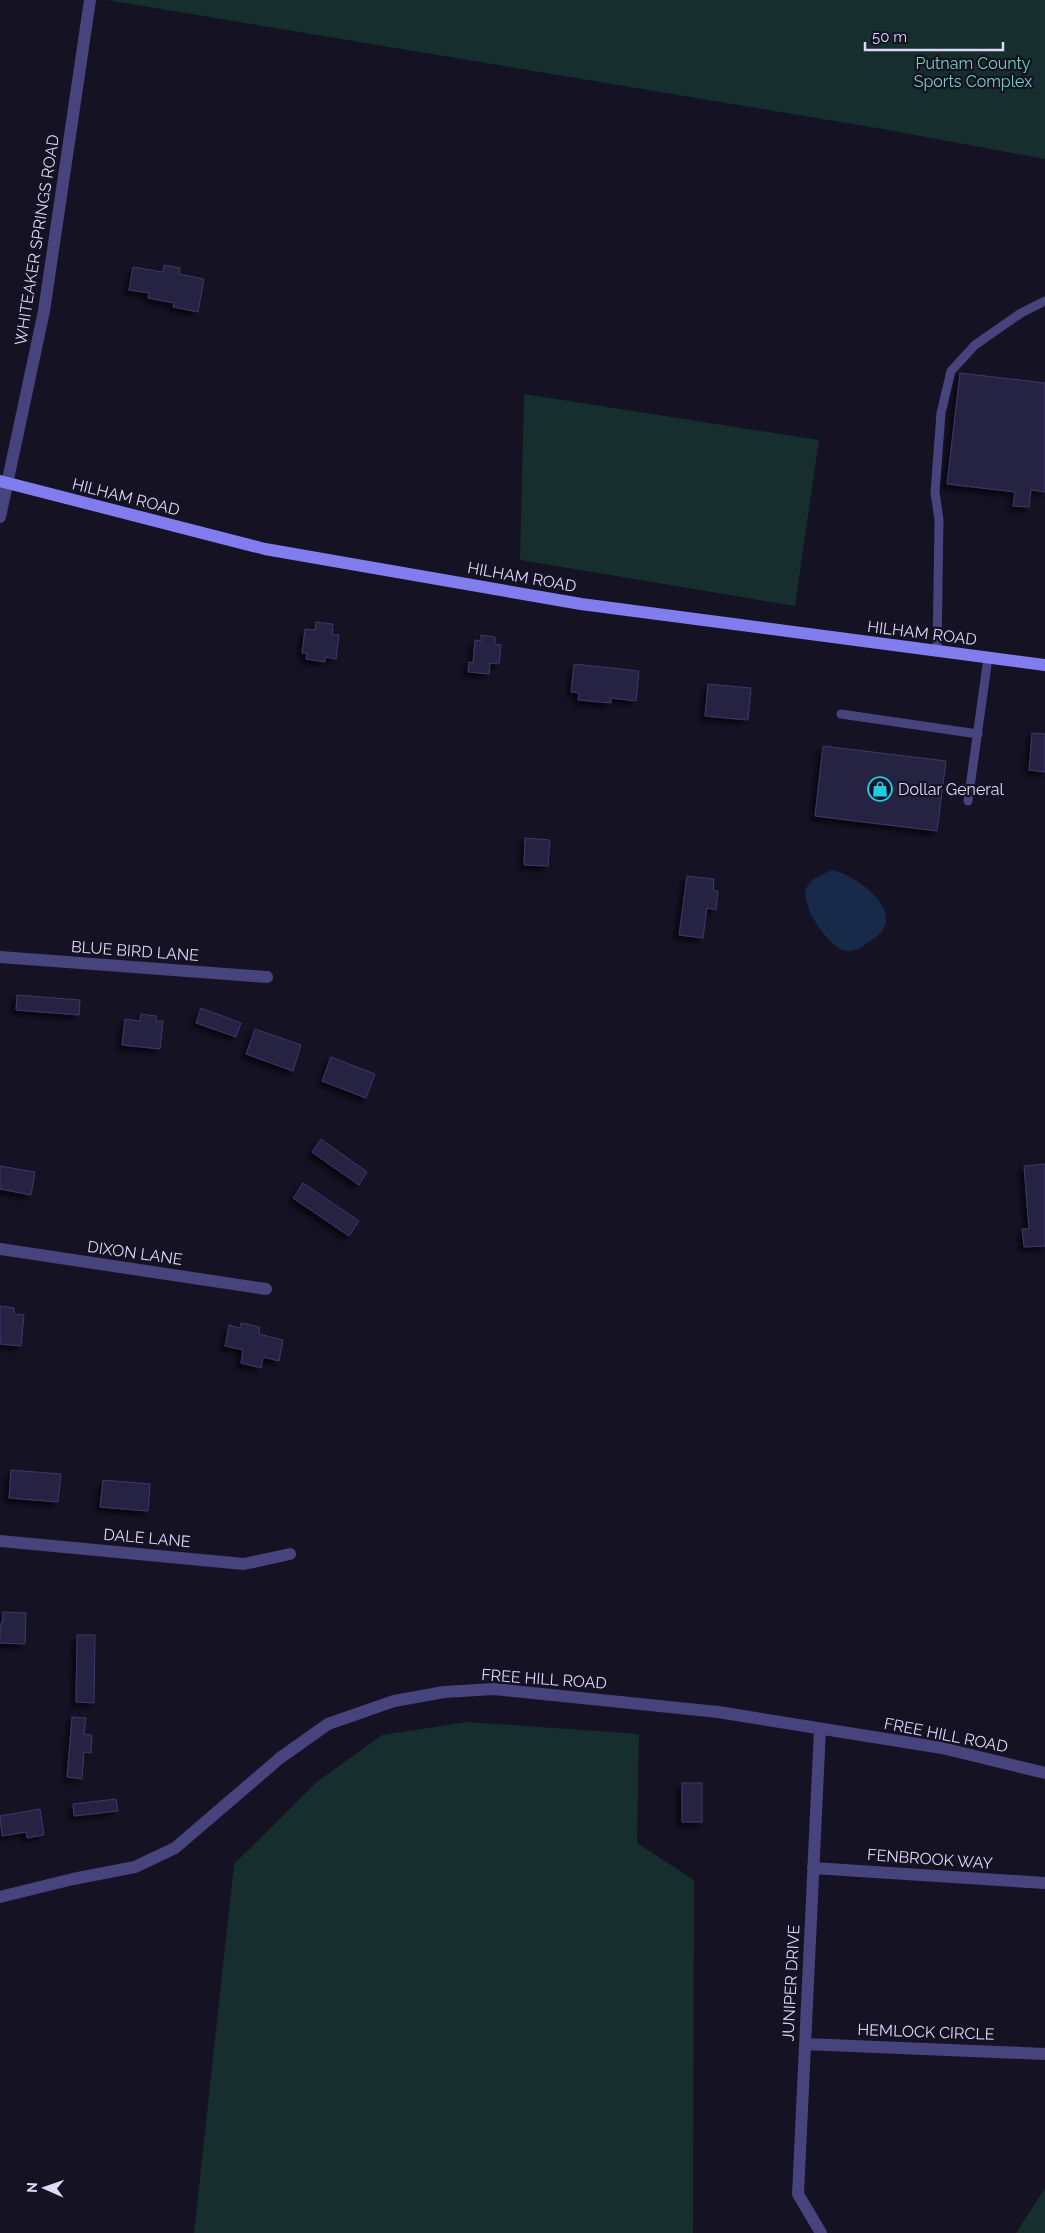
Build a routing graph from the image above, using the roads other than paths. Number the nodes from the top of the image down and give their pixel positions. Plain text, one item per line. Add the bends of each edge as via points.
1 (90, 0) edge
2 (1045, 301) edge
3 (3, 482) edge
4 (0, 516) edge
5 (937, 651) junction
6 (988, 658) junction
7 (1045, 665) edge
8 (842, 714) dead end
9 (978, 734) junction
10 (968, 801) dead end
11 (0, 957) edge
12 (266, 977) dead end
13 (0, 1249) edge
14 (266, 1289) dead end
15 (0, 1541) edge
16 (290, 1554) dead end
17 (820, 1729) junction
18 (1045, 1773) edge
19 (813, 1868) junction
20 (1045, 1883) edge
21 (0, 1897) edge
22 (805, 2044) junction
23 (1045, 2054) edge
24 (821, 2233) edge

1 - 3 street, WHITEAKER SPRINGS ROAD via 44,311
2 - 5 lane via 975,345 951,371 941,413 935,492 940,520
3 - 4 street
3 - 5 main road, HILHAM ROAD via 265,550 581,604
5 - 6 main road, HILHAM ROAD
6 - 7 main road, HILHAM ROAD
6 - 9 lane
8 - 9 lane
9 - 10 lane
11 - 12 street, BLUE BIRD LANE
13 - 14 street, DIXON LANE
15 - 16 street, DALE LANE via 244,1564
17 - 18 street, FREE HILL ROAD via 942,1748
17 - 19 street, JUNIPER DRIVE
17 - 21 street, FREE HILL ROAD via 718,1712 504,1690 444,1692 394,1700 328,1724 280,1758 175,1848 135,1867
19 - 20 street, FENBROOK WAY
19 - 22 street, JUNIPER DRIVE
22 - 23 street, HEMLOCK CIRCLE
22 - 24 street, JUNIPER DRIVE via 798,2194

